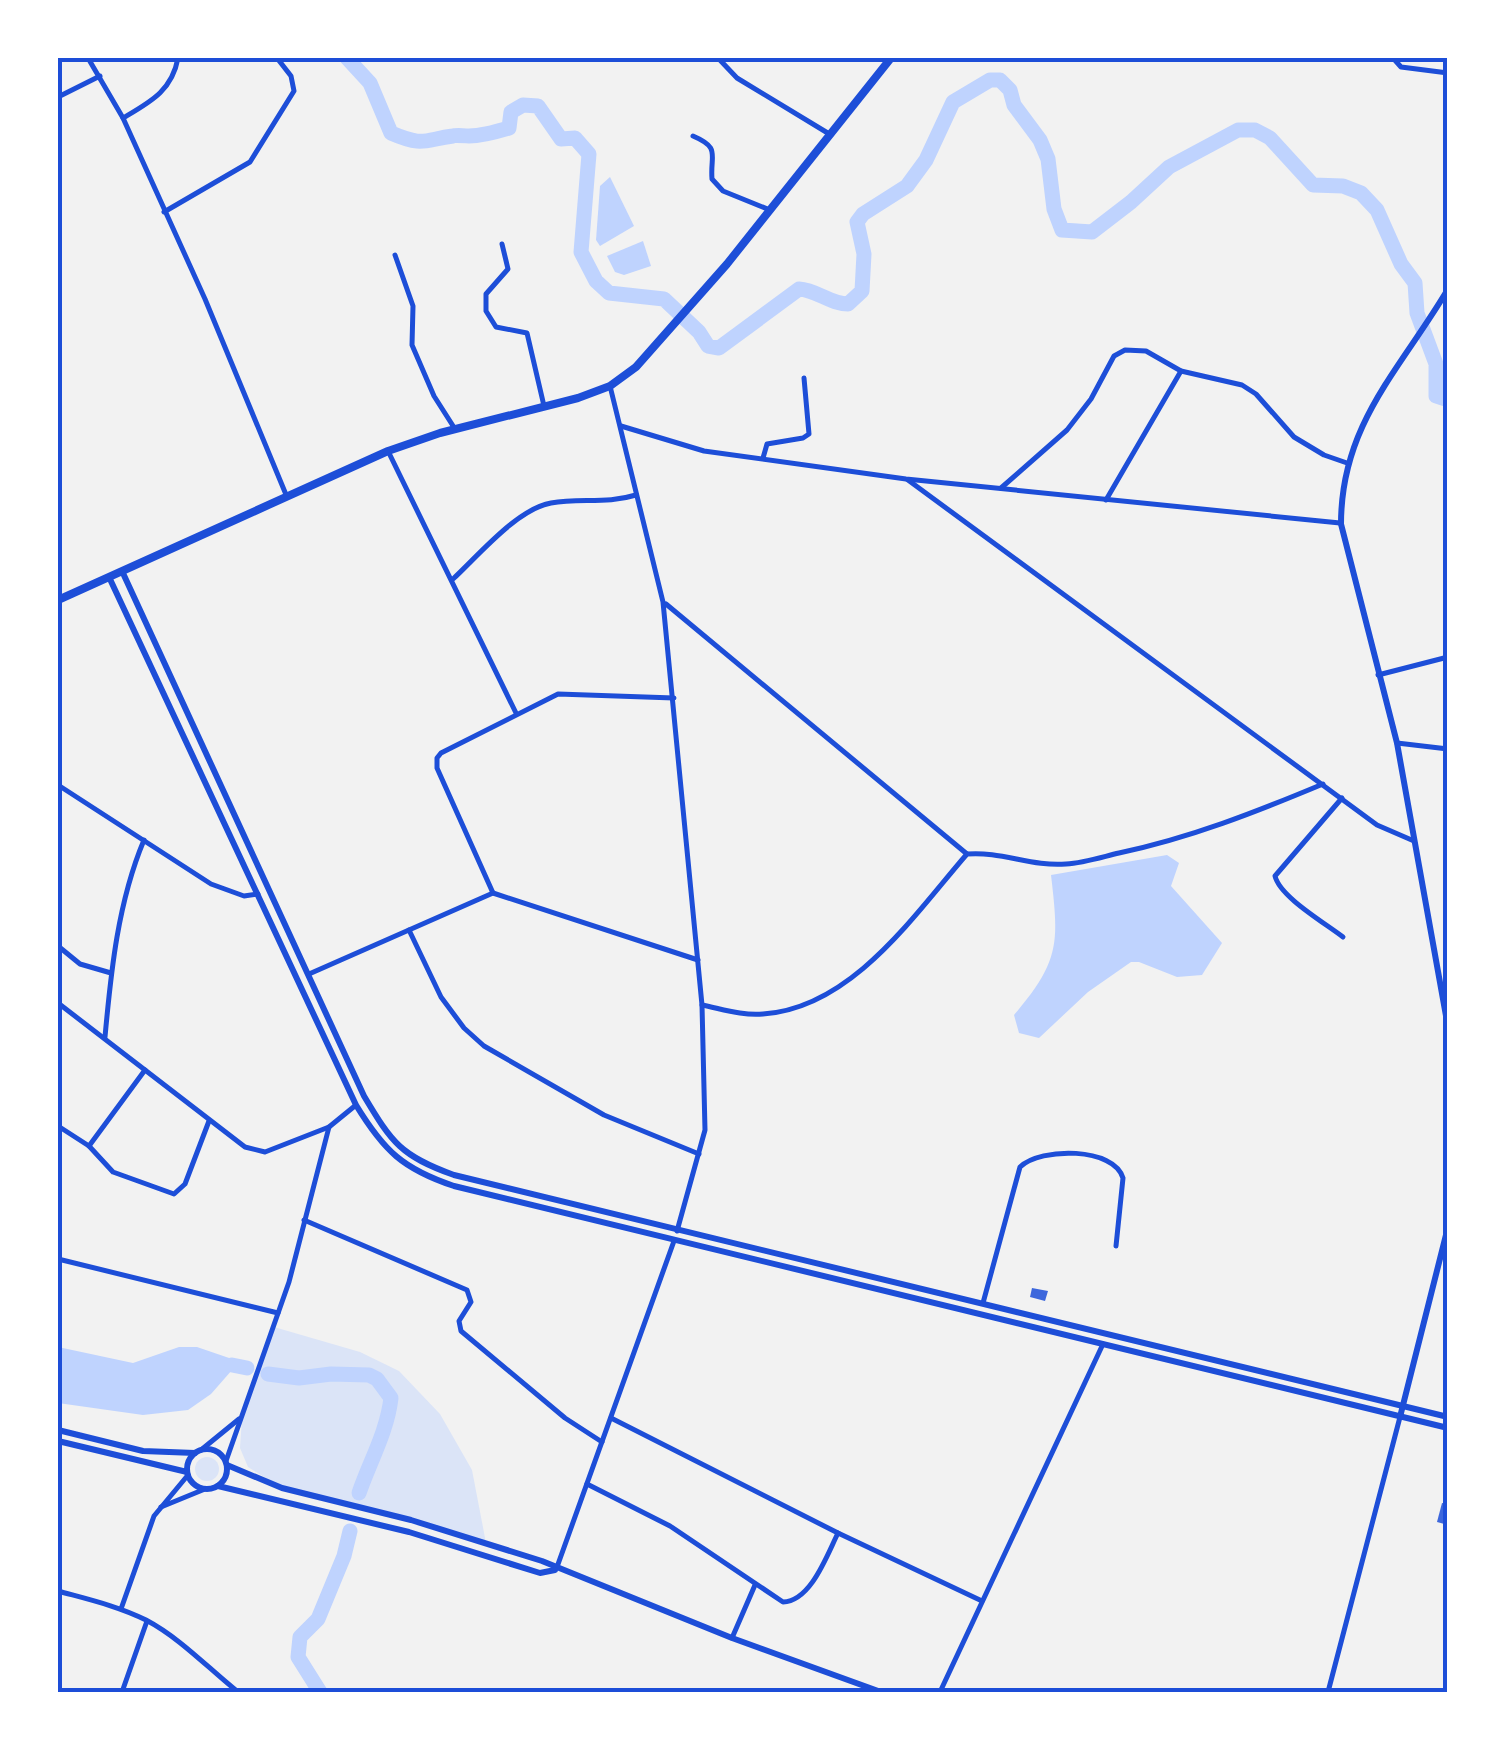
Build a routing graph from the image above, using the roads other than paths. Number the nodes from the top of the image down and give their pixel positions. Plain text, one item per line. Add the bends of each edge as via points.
1 (88, 58) edge
2 (178, 58) edge
3 (277, 58) edge
4 (718, 58) edge
5 (891, 58) edge
6 (1393, 58) edge
7 (1448, 73) edge
8 (100, 76) junction
9 (58, 97) edge
10 (123, 118) junction
11 (830, 135) junction
12 (693, 136) dead end
13 (770, 210) junction
14 (164, 212) junction
15 (502, 244) dead end
16 (395, 255) dead end
17 (1448, 289) edge
18 (1181, 371) junction
19 (804, 378) dead end
20 (610, 386) junction
21 (544, 406) junction
22 (622, 426) junction
23 (455, 429) junction
24 (388, 451) junction
25 (764, 458) junction
26 (1347, 462) junction
27 (906, 479) junction
28 (1000, 488) junction
29 (637, 495) junction
30 (286, 497) junction
31 (1106, 500) junction
32 (1342, 524) junction
33 (122, 571) junction
34 (109, 577) junction
35 (453, 579) junction
36 (58, 600) edge
37 (663, 602) junction
38 (1448, 657) edge
39 (1378, 675) junction
40 (674, 698) junction
41 (516, 714) junction
42 (1396, 743) junction
43 (1448, 748) edge
44 (1323, 784) junction
45 (58, 785) edge
46 (1342, 798) junction
47 (144, 840) junction
48 (1414, 841) junction
49 (967, 854) junction
50 (258, 894) junction
51 (493, 894) junction
52 (409, 930) junction
53 (1343, 937) dead end
54 (58, 946) edge
55 (698, 960) junction
56 (111, 972) junction
57 (309, 974) junction
58 (298, 979) junction
59 (58, 1003) edge
60 (702, 1005) junction
61 (1448, 1028) edge
62 (105, 1038) junction
63 (145, 1070) junction
64 (356, 1105) junction
65 (209, 1121) junction
66 (58, 1126) edge
67 (329, 1128) junction
68 (88, 1146) junction
69 (699, 1154) junction
70 (304, 1220) junction
71 (1448, 1227) edge
72 (677, 1231) junction
73 (674, 1241) junction
74 (1116, 1246) dead end
75 (58, 1259) edge
76 (983, 1303) junction
77 (279, 1313) junction
78 (1106, 1334) junction
79 (1103, 1344) junction
80 (1402, 1406) junction
81 (242, 1417) junction
82 (1400, 1417) junction
83 (1448, 1417) edge
84 (611, 1418) junction
85 (1448, 1428) edge
86 (58, 1430) edge
87 (58, 1441) edge
88 (602, 1442) junction
89 (198, 1451) junction
90 (226, 1463) junction
91 (188, 1474) junction
92 (587, 1484) junction
93 (218, 1486) junction
94 (205, 1489) junction
95 (158, 1508) junction
96 (838, 1533) junction
97 (556, 1570) junction
98 (755, 1585) junction
99 (58, 1590) edge
100 (982, 1601) junction
101 (120, 1609) junction
102 (147, 1621) junction
103 (732, 1638) junction
104 (122, 1692) edge
105 (238, 1692) edge
106 (881, 1692) edge
107 (940, 1692) edge
108 (1328, 1692) edge

1 - 8 street
2 - 10 street via 166,89
3 - 14 street via 294,91 260,150 229,176
4 - 11 street via 737,78
5 - 11 highway
6 - 7 street via 1401,66
8 - 9 street
8 - 10 street
10 - 14 street
11 - 13 highway
12 - 13 street via 708,142 712,179 723,191
13 - 20 highway via 678,322
14 - 30 street
15 - 21 street via 508,270 486,294 486,311 496,327 528,333
16 - 23 street via 413,306 412,345
17 - 26 street via 1359,430
18 - 26 street via 1242,385 1294,437
18 - 28 street via 1146,351 1118,352 1079,416
18 - 31 street
19 - 25 street via 809,434 767,444
20 - 21 highway
20 - 22 street
21 - 23 highway
22 - 25 street via 704,450
22 - 29 street
23 - 24 highway
24 - 30 highway
24 - 35 street
25 - 27 street
26 - 32 street
27 - 28 street
27 - 44 street
28 - 31 street
29 - 35 street via 528,510
29 - 37 street
30 - 33 highway
31 - 32 street
32 - 39 street
33 - 34 highway
33 - 57 street
34 - 36 highway
34 - 50 street
35 - 41 street
37 - 40 street
37 - 49 street
38 - 39 street
39 - 42 street
40 - 41 street via 558,694
40 - 55 street
41 - 51 street via 436,758
42 - 43 street
42 - 48 street
44 - 46 street
44 - 49 street via 1174,841 1072,864
45 - 47 street
46 - 48 street via 1377,826
46 - 53 street via 1275,876 1285,893
47 - 50 street via 211,884
47 - 56 street via 130,874
48 - 61 street
49 - 60 street via 893,938 850,978 807,1004 766,1014
50 - 58 street
51 - 52 street
51 - 55 street
52 - 57 street
52 - 69 street via 442,997 484,1046 604,1116
54 - 56 street via 86,967
55 - 60 street
56 - 62 street
57 - 58 street
57 - 72 street via 364,1096 400,1150 454,1175
58 - 64 street
59 - 62 street
60 - 69 street via 705,1130
62 - 63 street
63 - 65 street
63 - 68 street
64 - 67 street
64 - 73 street via 376,1139 424,1176
65 - 67 street via 245,1147 265,1152
65 - 68 street via 185,1184 174,1194 113,1172
66 - 68 street
67 - 70 street
69 - 72 street
70 - 77 street
70 - 88 street via 467,1290 471,1302 459,1321 461,1331
71 - 80 street
72 - 73 street
72 - 76 street
73 - 79 street
73 - 84 street
74 - 76 street via 1120,1168 1107,1159 1068,1153 1028,1160 1020,1168
75 - 77 street
76 - 78 street
77 - 81 street
78 - 79 street
78 - 80 street
79 - 82 street
79 - 100 street
80 - 82 street
80 - 83 street
81 - 89 street
81 - 90 street
82 - 85 street
82 - 108 street
84 - 88 street
84 - 96 street
86 - 89 street via 143,1452
87 - 91 street
88 - 92 street
89 - 90 street via 213,1450
89 - 91 street
90 - 93 street
90 - 97 street via 282,1488 468,1537
91 - 94 street
91 - 95 street
92 - 97 street
92 - 98 street via 670,1526
93 - 94 street
93 - 97 street via 409,1532 540,1573
94 - 95 street
95 - 101 street
96 - 98 street via 792,1602 775,1600
96 - 100 street
97 - 103 street
98 - 103 street
99 - 101 street
100 - 107 street
101 - 102 street
102 - 104 street
102 - 105 street
103 - 106 street

